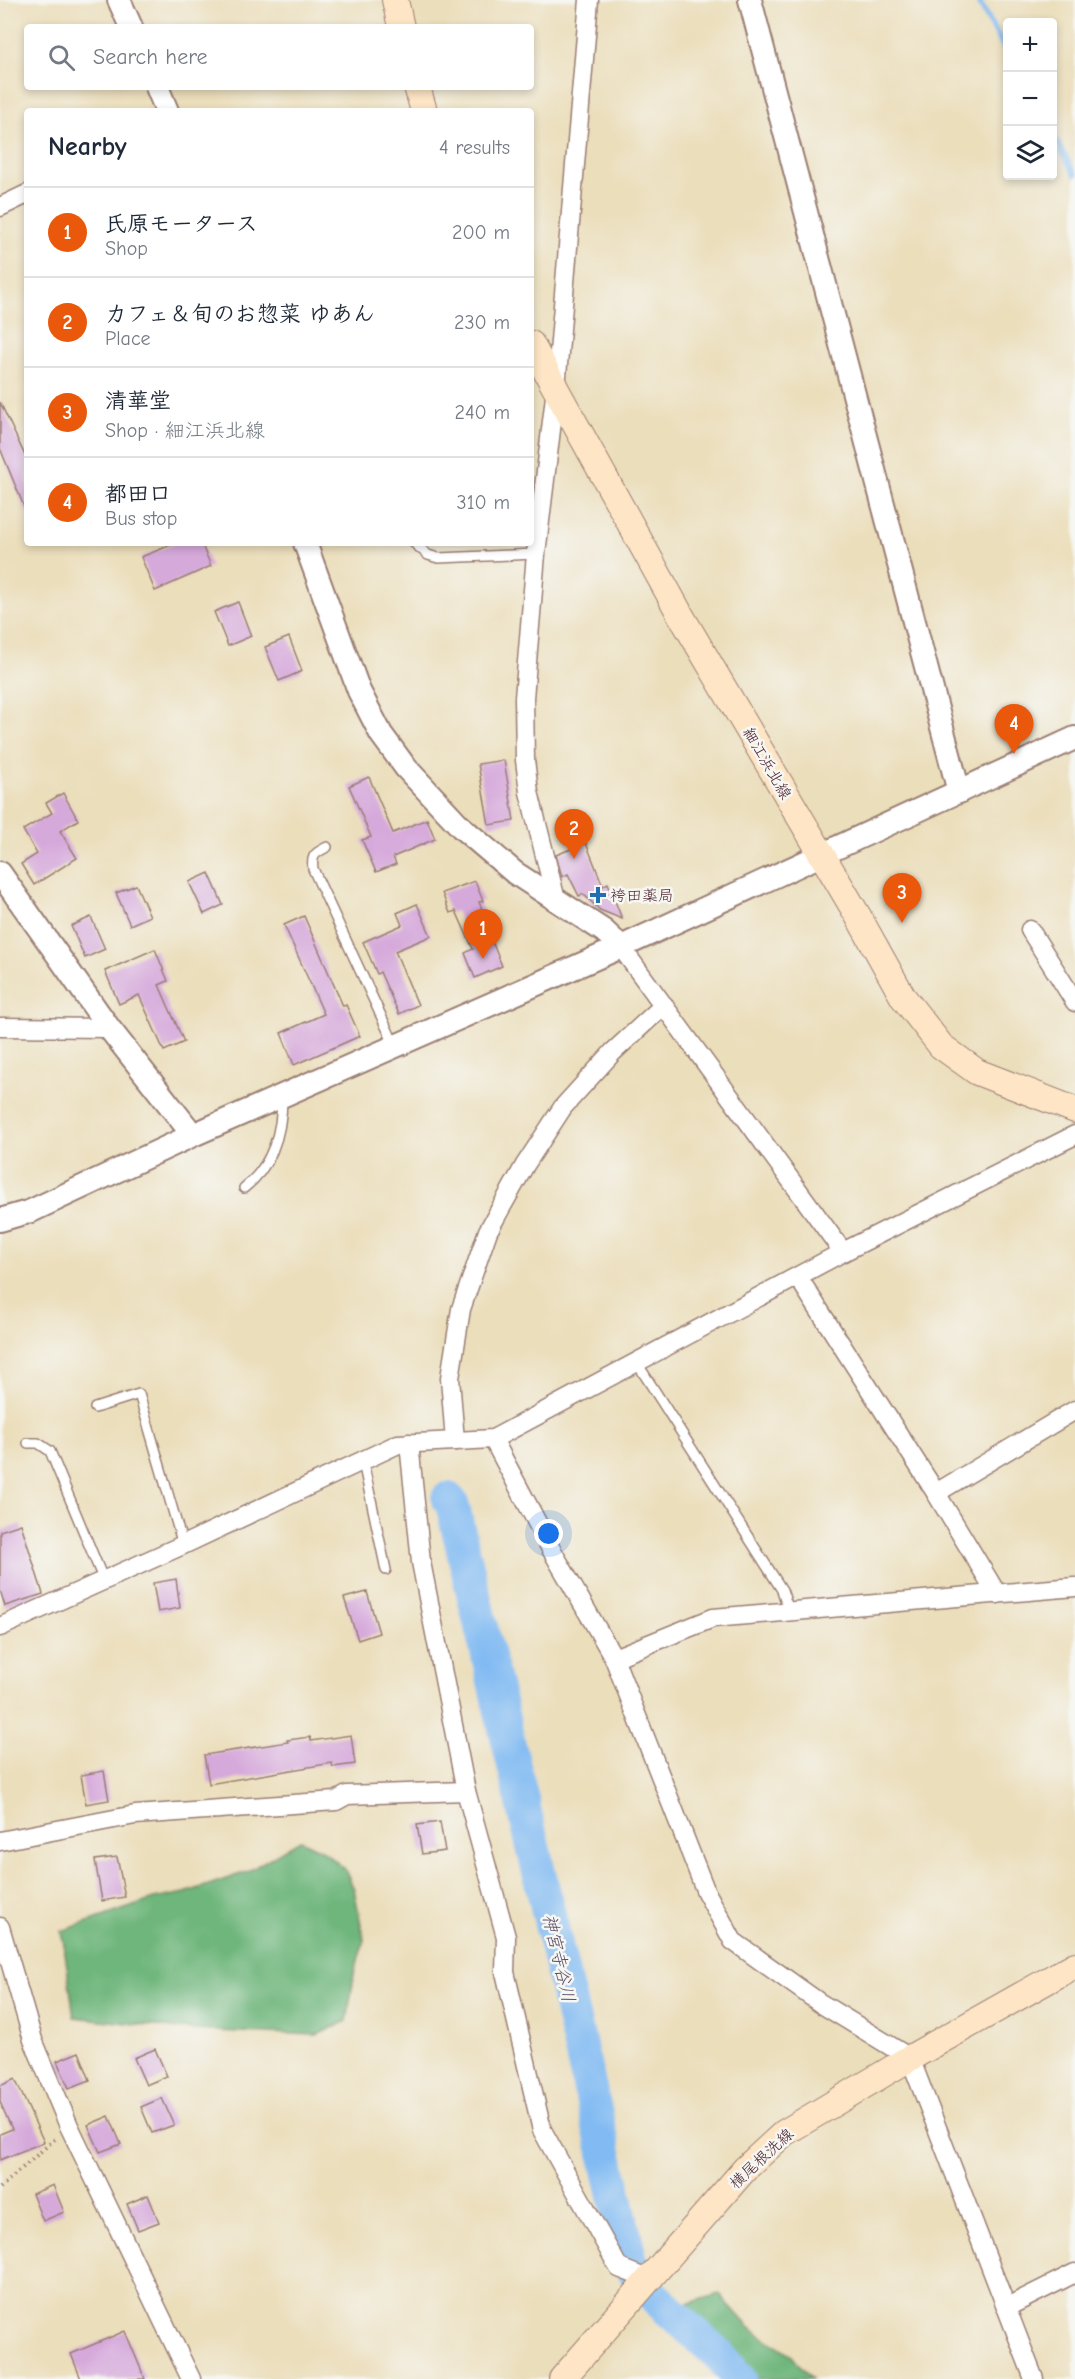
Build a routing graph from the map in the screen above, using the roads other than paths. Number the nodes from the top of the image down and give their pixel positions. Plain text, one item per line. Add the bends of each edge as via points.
1 (119, 0) edge
2 (395, 0) edge
3 (589, 0) edge
4 (750, 0) edge
5 (130, 24) edge
6 (400, 24) edge
7 (158, 90) edge
8 (418, 90) edge
9 (165, 108) edge
10 (423, 108) edge
11 (24, 195) edge
12 (0, 207) edge
13 (534, 349) edge
14 (556, 388) junction
15 (306, 546) edge
16 (418, 546) edge
17 (536, 554) junction
18 (1075, 738) edge
19 (959, 792) junction
20 (327, 846) dead end
21 (822, 855) junction
22 (0, 873) edge
23 (556, 900) junction
24 (1030, 930) dead end
25 (621, 947) junction
26 (1075, 1002) edge
27 (664, 1005) junction
28 (0, 1027) edge
29 (109, 1028) junction
30 (395, 1046) junction
31 (282, 1095) junction
32 (1075, 1110) edge
33 (193, 1135) junction
34 (1075, 1135) edge
35 (244, 1188) dead end
36 (0, 1220) edge
37 (843, 1252) junction
38 (798, 1277) junction
39 (637, 1363) junction
40 (95, 1408) dead end
41 (1075, 1410) edge
42 (493, 1438) junction
43 (455, 1441) junction
44 (28, 1443) dead end
45 (410, 1443) junction
46 (363, 1462) junction
47 (936, 1493) junction
48 (183, 1545) junction
49 (386, 1570) dead end
50 (104, 1581) junction
51 (1075, 1587) edge
52 (998, 1594) junction
53 (789, 1611) junction
54 (0, 1627) edge
55 (614, 1658) junction
56 (466, 1791) junction
57 (0, 1841) edge
58 (0, 1927) edge
59 (1075, 1965) edge
60 (910, 2058) junction
61 (1075, 2272) edge
62 (650, 2280) junction
63 (1006, 2307) junction
64 (191, 2379) edge
65 (562, 2379) edge
66 (1034, 2379) edge

1 - 5 street
2 - 6 main road
3 - 14 street
4 - 19 street
7 - 9 street
8 - 10 main road
11 - 12 street
13 - 14 main road, 細江浜北線
14 - 17 street
14 - 21 main road, 細江浜北線 via 680,614
15 - 23 street via 359,691 393,751 461,827 515,873
16 - 17 lane via 438,558
17 - 23 street via 524,698 525,760
18 - 19 street
19 - 21 street
20 - 30 lane via 314,854 313,868
21 - 25 street
21 - 32 main road, 細江浜北線 via 903,997 941,1046 977,1072
22 - 29 street
23 - 25 street via 604,931
24 - 26 street
25 - 27 street
25 - 30 street
27 - 37 street
27 - 43 street via 613,1052 563,1107 488,1231 461,1309 450,1378
28 - 29 street
29 - 33 street
30 - 31 street
31 - 33 street
31 - 35 lane via 272,1154
33 - 36 street via 31,1211
34 - 37 street
37 - 38 street
38 - 39 street
38 - 47 street
39 - 42 street
39 - 53 lane via 782,1590
40 - 48 lane via 139,1394
41 - 47 street
42 - 43 street
42 - 55 street
43 - 45 street
44 - 50 lane via 38,1443 50,1451
45 - 46 street via 398,1444
45 - 56 street via 421,1562
46 - 48 street
46 - 49 lane
47 - 52 street
48 - 50 street
50 - 54 street
51 - 52 street
52 - 53 street
53 - 55 street via 713,1618
55 - 60 street via 706,1892 733,1941 820,2003
56 - 57 street via 347,1795 336,1801 135,1815
56 - 62 street via 506,1937 505,1972 542,2130 619,2268
58 - 64 street via 33,2040 69,2126
59 - 60 main road, 横尾根洗線
60 - 62 main road, 横尾根洗線 via 784,2133 745,2169
60 - 63 street
61 - 63 street
62 - 65 main road, 横尾根洗線
63 - 66 street

